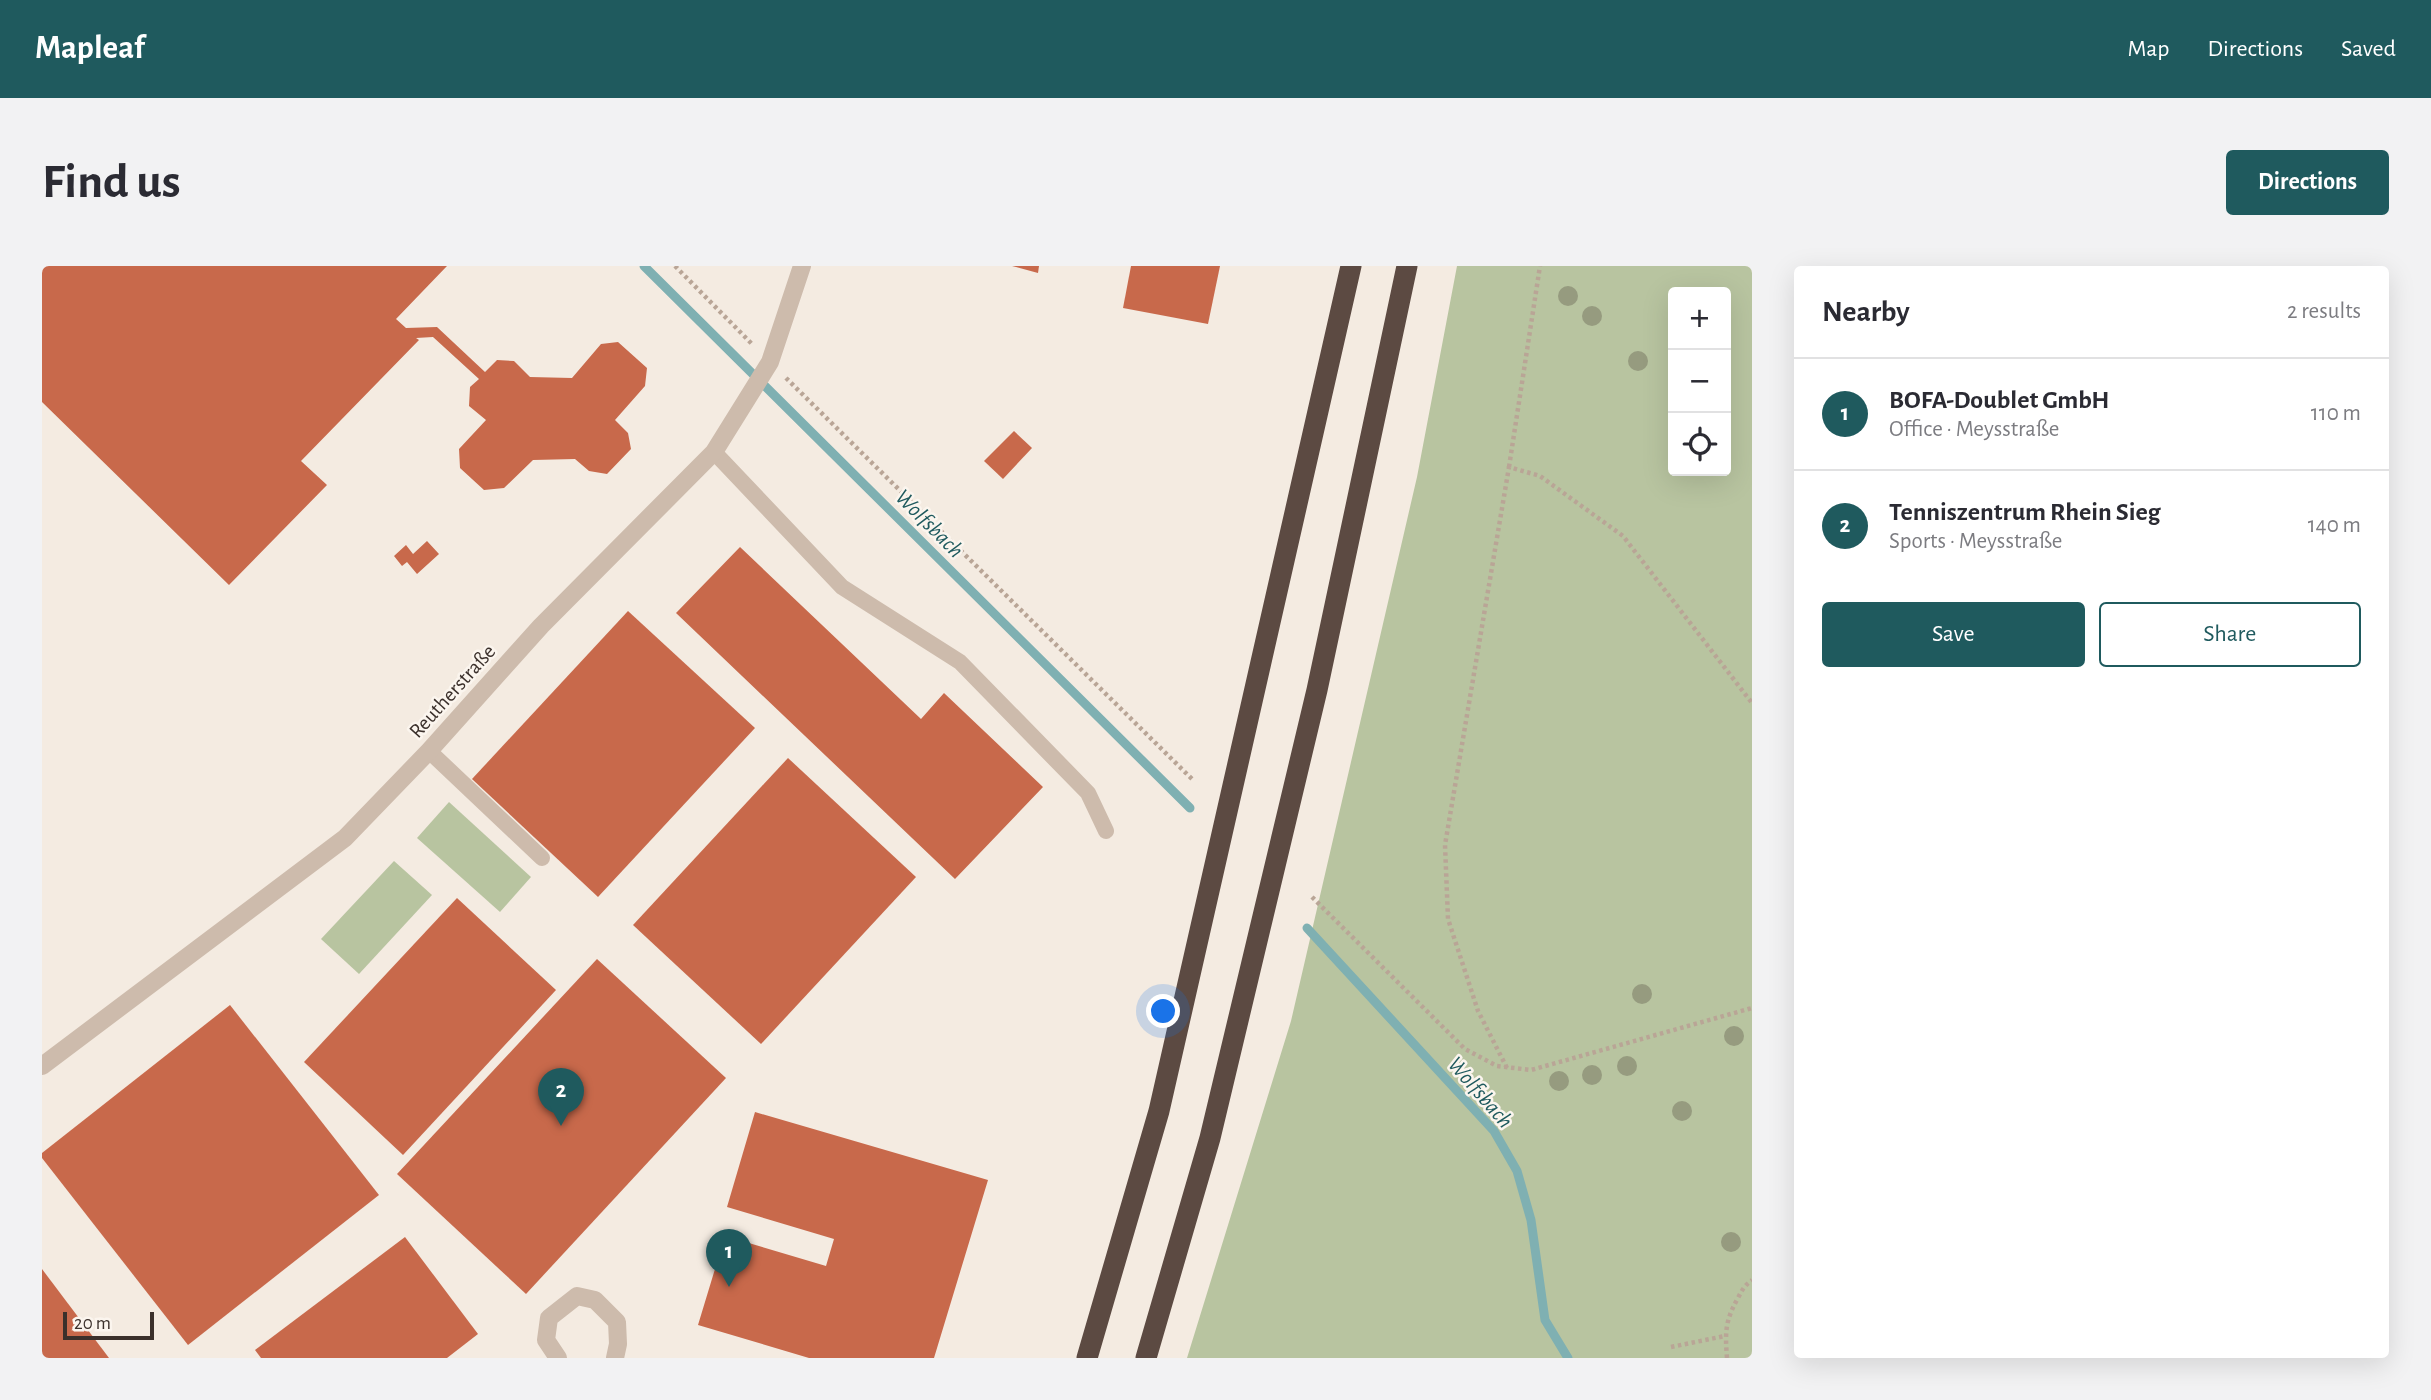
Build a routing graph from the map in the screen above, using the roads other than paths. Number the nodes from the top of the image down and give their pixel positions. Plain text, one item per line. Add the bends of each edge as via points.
1 (802, 266) edge
2 (1351, 266) edge
3 (1407, 266) edge
4 (714, 452) junction
5 (429, 751) junction
6 (1106, 831) dead end
7 (542, 858) dead end
8 (42, 1066) edge
9 (558, 1358) edge
10 (615, 1358) edge
11 (1087, 1358) edge
12 (1146, 1358) edge

1 - 4 street, Reutherstraße via 770,362
2 - 11 highway via 1159,1111
3 - 12 highway via 1317,690 1210,1139
4 - 5 street, Reutherstraße via 541,626
4 - 6 lane via 842,587 960,662 1088,793
5 - 7 lane
5 - 8 street, Reutherstraße via 345,838
9 - 10 street via 546,1340 549,1318 577,1296 595,1300 617,1322

